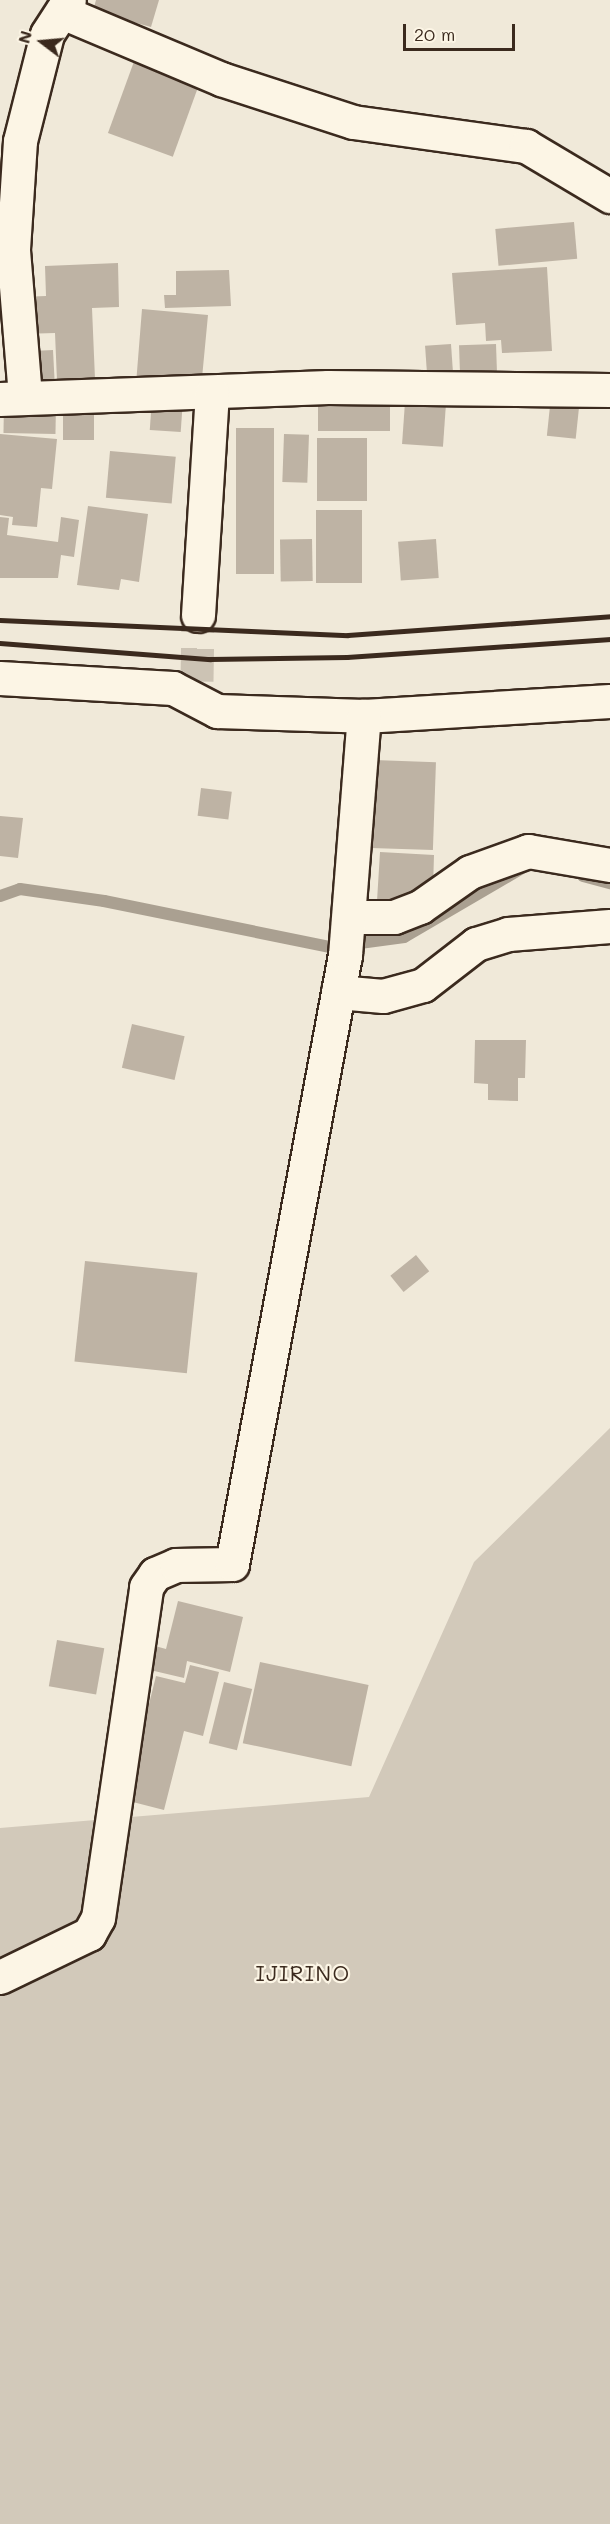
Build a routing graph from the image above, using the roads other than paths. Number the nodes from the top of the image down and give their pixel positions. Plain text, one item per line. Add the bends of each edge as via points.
1 (66, 6) edge
2 (610, 196) edge
3 (610, 390) edge
4 (212, 392) junction
5 (12, 398) edge
6 (198, 615) tunnel mouth
7 (0, 678) edge
8 (610, 701) edge
9 (364, 716) junction
10 (610, 865) edge
11 (610, 926) edge
12 (347, 937) junction
13 (338, 992) junction
14 (0, 1977) edge

1 - 2 street via 220,79 353,122 526,146
1 - 5 street via 47,34 20,141 13,249
3 - 4 street via 328,387
4 - 5 street
4 - 6 street
7 - 9 street via 196,690 217,711
8 - 9 street
9 - 12 street
10 - 12 street via 528,851 470,872 420,907
11 - 13 street via 507,934 476,944 423,985 383,996
12 - 13 street
13 - 14 street via 232,1563 176,1565 155,1574 146,1587 98,1918 89,1934

